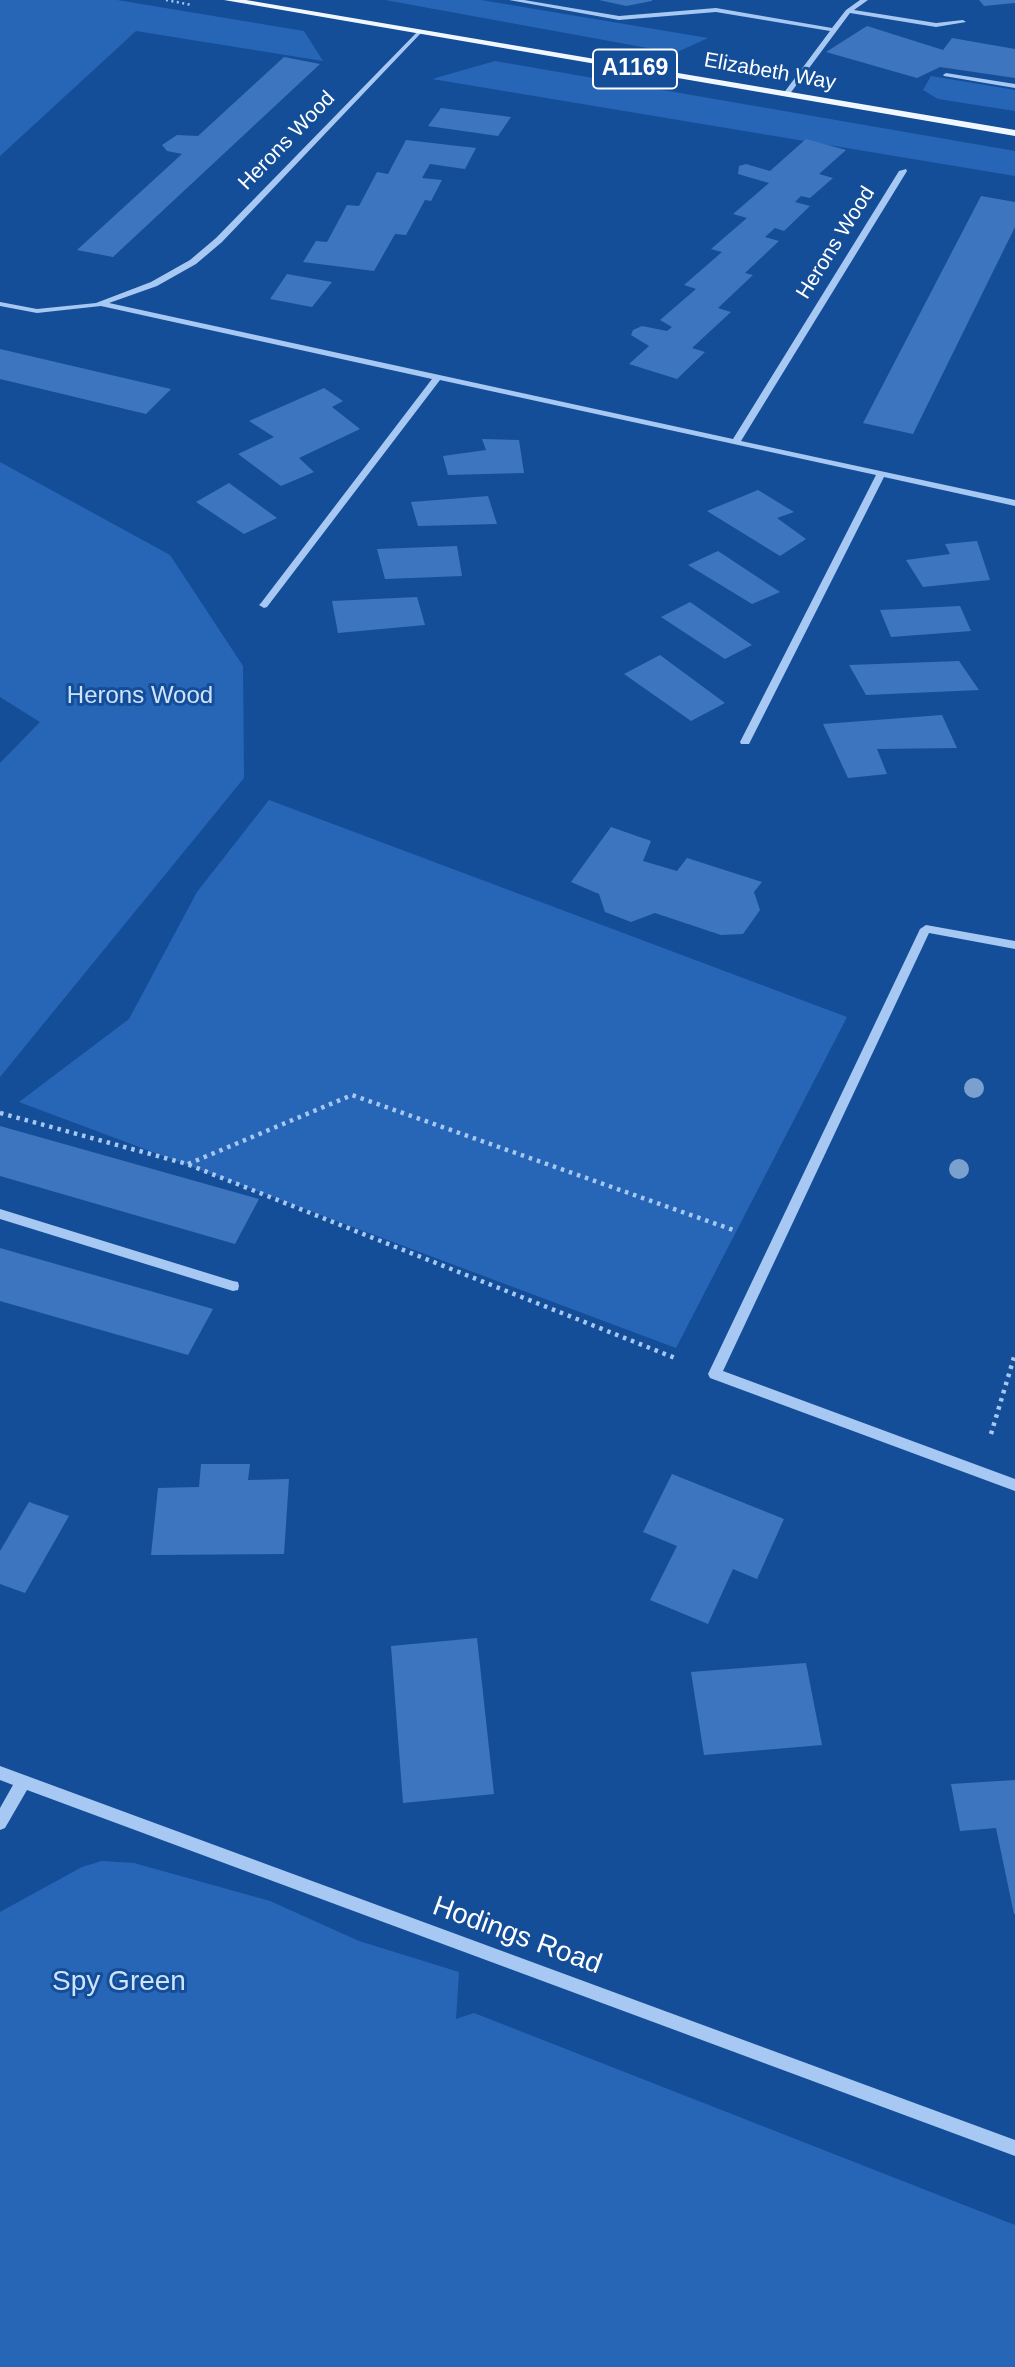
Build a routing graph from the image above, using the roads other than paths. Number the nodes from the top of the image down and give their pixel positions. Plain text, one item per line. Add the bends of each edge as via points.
1 (229, 0) edge
2 (512, 0) edge
3 (865, 0) edge
4 (538, 2) edge
5 (848, 11) junction
6 (963, 22) dead end
7 (834, 30) junction
8 (419, 32) junction
9 (946, 75) dead end
10 (1015, 86) edge
11 (787, 94) junction
12 (1015, 133) edge
13 (903, 171) dead end
14 (0, 304) edge
15 (102, 304) junction
16 (438, 377) junction
17 (736, 442) junction
18 (881, 474) junction
19 (1015, 503) edge
20 (264, 605) dead end
21 (745, 742) dead end
22 (1015, 945) edge
23 (0, 1214) edge
24 (233, 1286) dead end
25 (1015, 1485) edge
26 (0, 1773) edge
27 (23, 1781) junction
28 (0, 1823) edge
29 (1015, 2148) edge

1 - 8 main road, Elizabeth Way / A1169
2 - 4 street
3 - 5 street
4 - 7 street via 619,18 716,10
5 - 6 street via 936,25
5 - 7 street
7 - 11 street
8 - 11 main road, Elizabeth Way / A1169
8 - 15 street, Herons Wood via 201,254 154,284
9 - 10 street
11 - 12 main road, Elizabeth Way / A1169
13 - 17 street, Herons Wood
14 - 15 street, Herons Wood via 37,311
15 - 16 street, Herons Wood
16 - 17 street, Herons Wood
16 - 20 street
17 - 18 street, Herons Wood
18 - 19 street, Herons Wood
18 - 21 street
22 - 25 street via 926,929 715,1374
23 - 24 street
26 - 27 street, Hodings Road
27 - 28 street
27 - 29 street, Hodings Road

